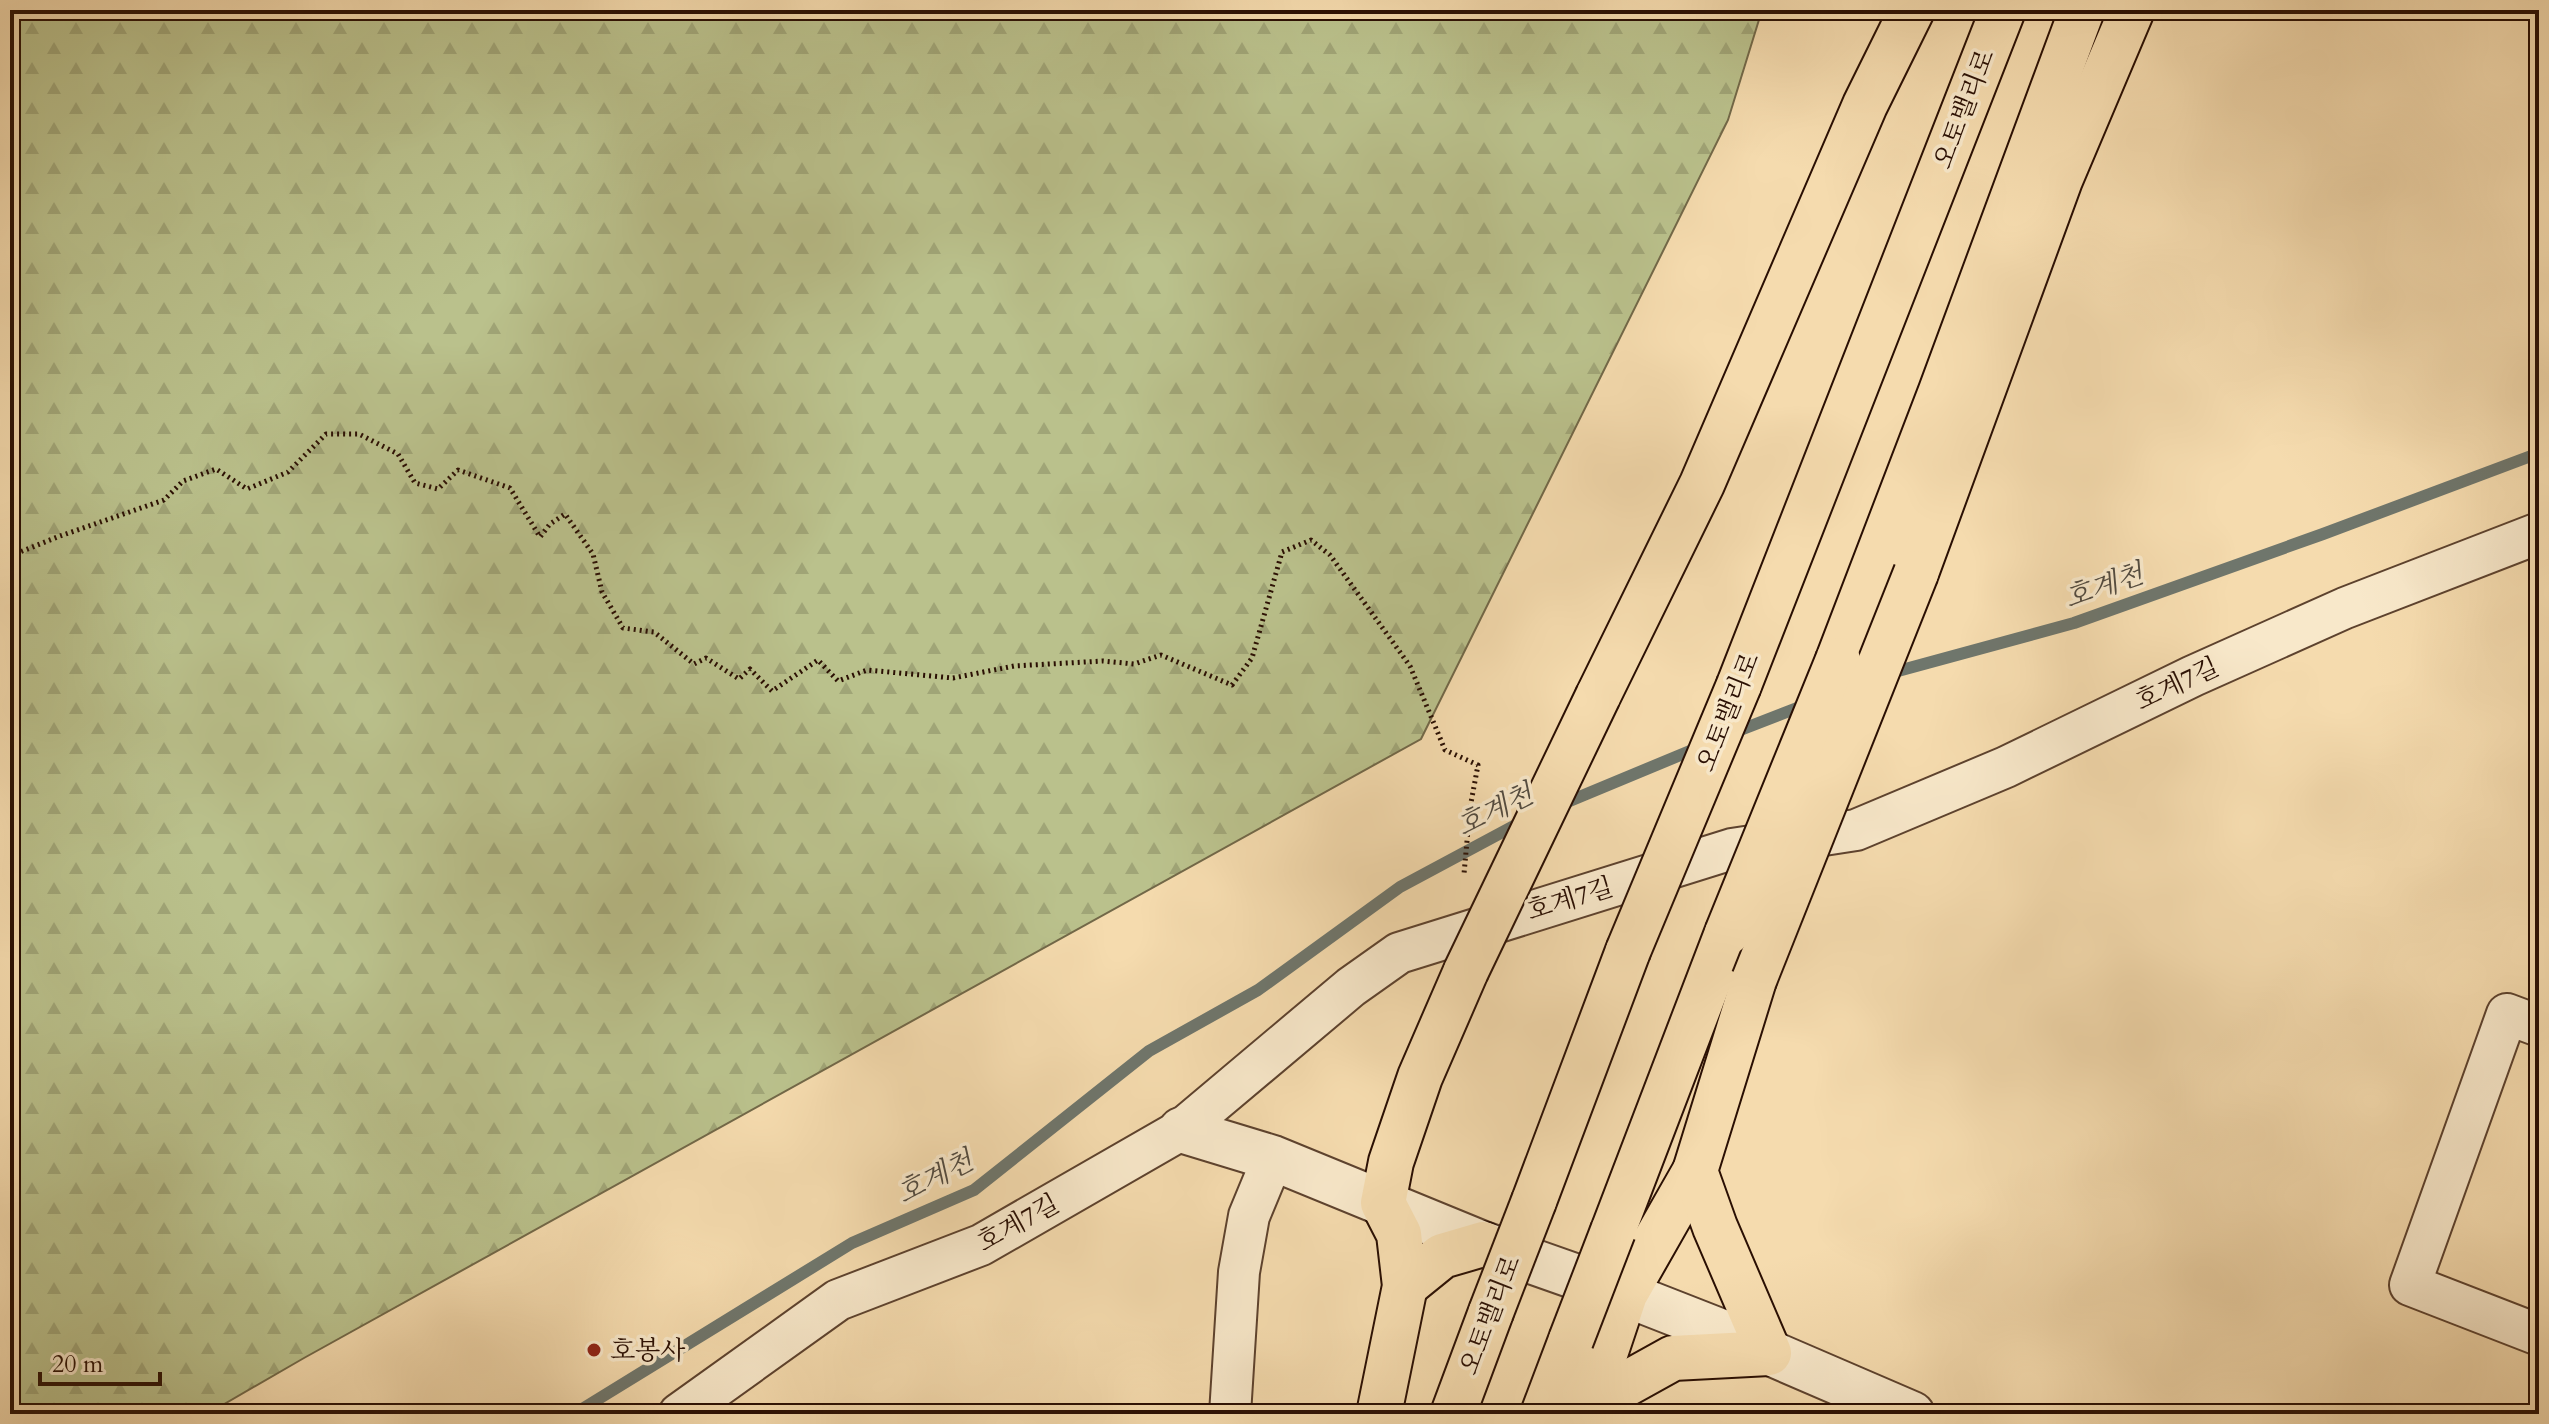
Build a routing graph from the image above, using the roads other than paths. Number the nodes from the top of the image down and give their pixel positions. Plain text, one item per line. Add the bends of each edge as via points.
1 (1912, 10) edge
2 (2003, 10) edge
3 (2082, 10) edge
4 (2132, 10) edge
5 (2539, 533) edge
6 (1464, 952) junction
7 (2523, 1020) edge
8 (1181, 1130) junction
9 (1273, 1158) junction
10 (1695, 1171) junction
11 (1383, 1203) junction
12 (1483, 1244) junction
13 (1405, 1286) junction
14 (1625, 1294) junction
15 (2539, 1335) edge
16 (1769, 1353) junction
17 (679, 1414) edge
18 (1230, 1414) edge
19 (1379, 1414) edge
20 (1453, 1414) edge
21 (1543, 1414) edge
22 (1572, 1414) edge
23 (1912, 1414) edge

1 - 6 highway, bridge via 1865,105 1702,484
2 - 20 highway, 오토밸리로, bridge via 1739,685 1628,951
3 - 21 highway, bridge via 1838,660
4 - 10 highway, bridge via 2060,180 1916,573 1754,980
5 - 6 street, 호계7길 via 2331,614 2006,767 1856,830 1732,849
6 - 8 street, 호계7길 via 1399,953
6 - 11 highway via 1391,1162
7 - 15 street via 2410,1285
8 - 9 street
8 - 17 street, 호계7길 via 981,1245 838,1300
9 - 11 street
9 - 18 street via 1249,1216 1239,1272
10 - 14 highway
10 - 16 highway
11 - 12 street
11 - 13 highway via 1399,1234
12 - 13 highway via 1442,1256
12 - 14 street
13 - 19 highway
14 - 16 street
14 - 22 highway via 1600,1369
16 - 22 highway via 1673,1358
16 - 23 street

